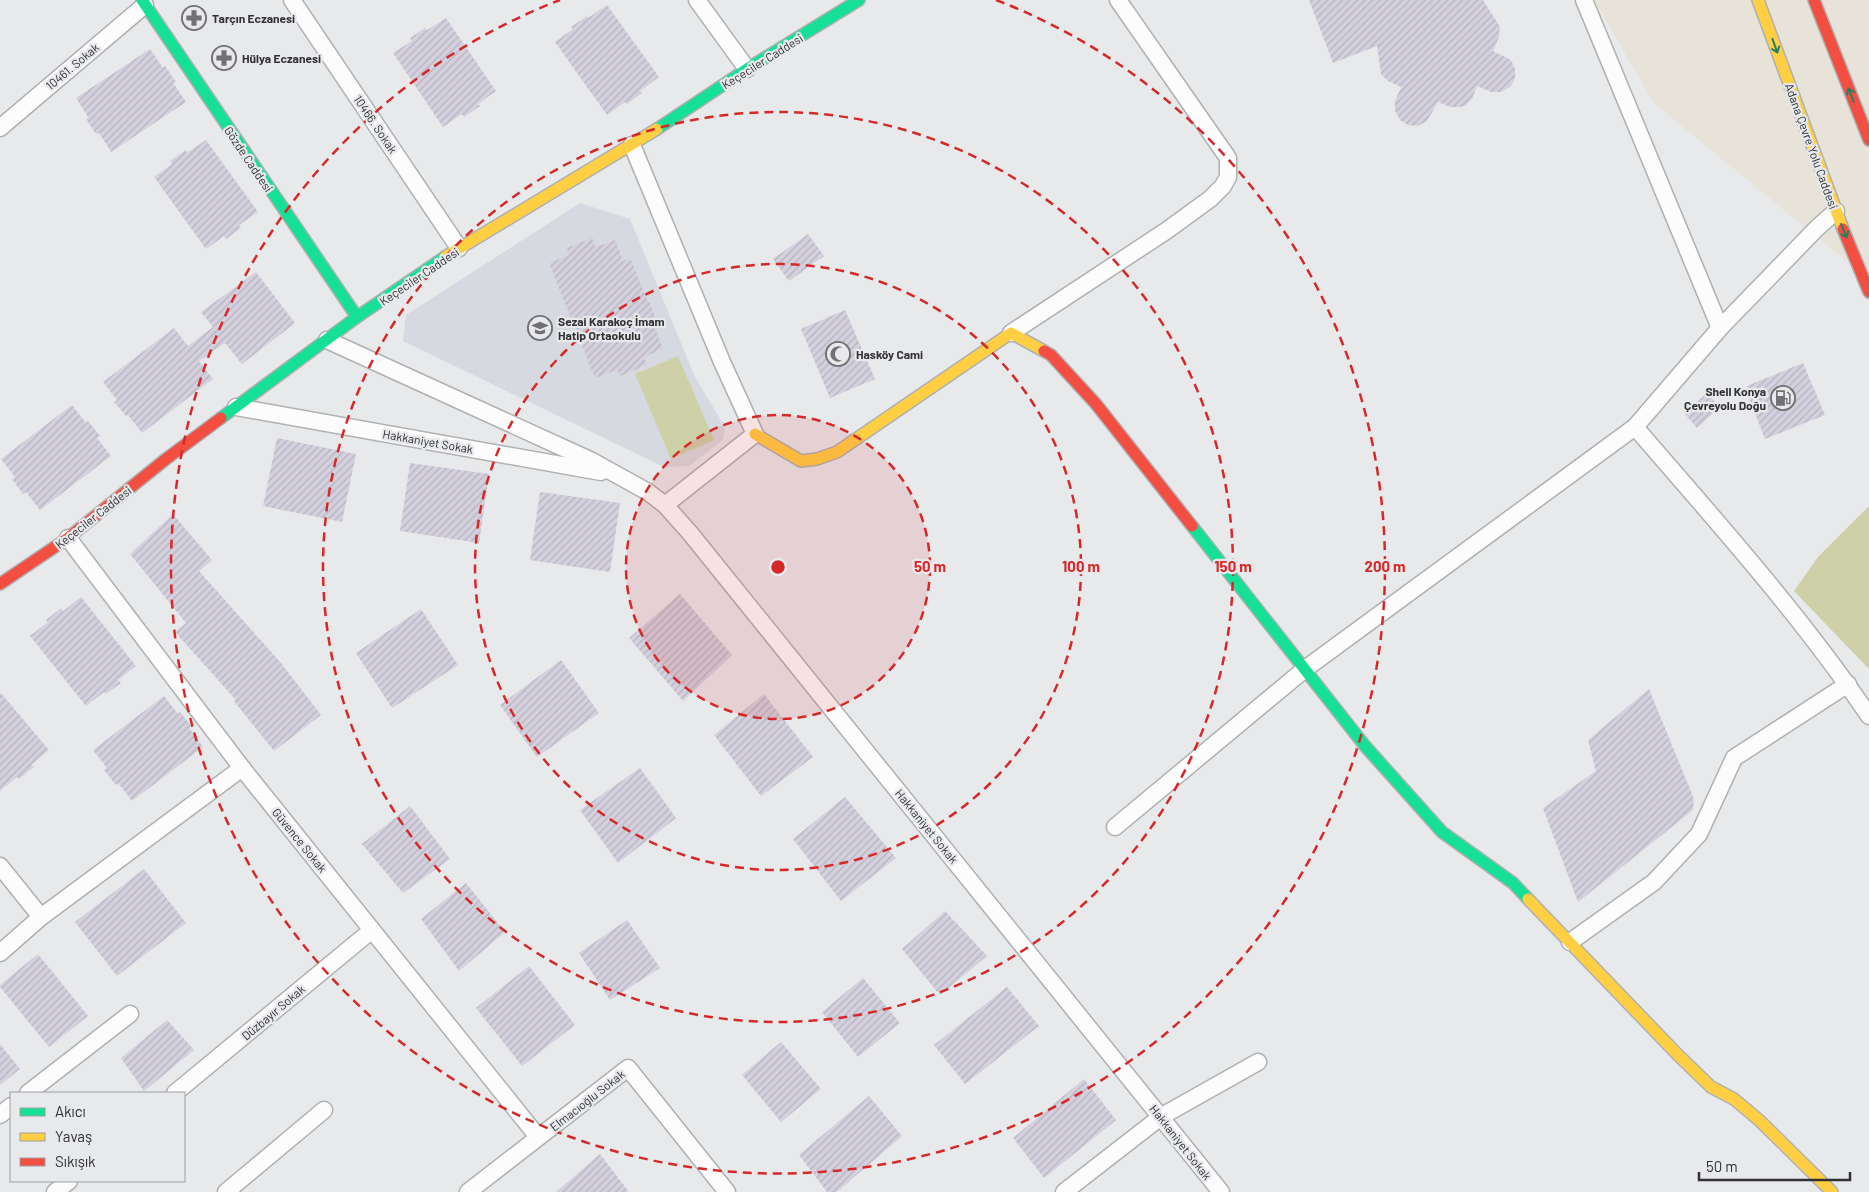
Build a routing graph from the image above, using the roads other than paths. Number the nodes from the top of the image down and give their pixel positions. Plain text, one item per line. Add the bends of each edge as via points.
1 (292, 0) edge
2 (697, 0) edge
3 (859, 0) edge
4 (1118, 0) edge
5 (1584, 0) edge
6 (1758, 0) edge
7 (1814, 0) edge
8 (143, 2) edge
9 (747, 69) junction
10 (0, 128) edge
11 (1869, 140) edge
12 (632, 145) junction
13 (1836, 211) junction
14 (459, 248) junction
15 (1869, 292) edge
16 (357, 318) junction
17 (1720, 328) junction
18 (1011, 333) junction
19 (327, 340) junction
20 (236, 407) junction
21 (1635, 427) junction
22 (755, 434) junction
23 (620, 475) junction
24 (665, 505) junction
25 (68, 538) junction
26 (0, 584) edge
27 (1305, 669) junction
28 (1848, 684) junction
29 (1869, 716) edge
30 (242, 768) junction
31 (1115, 827) dead end
32 (0, 866) edge
33 (41, 917) junction
34 (372, 930) junction
35 (1570, 942) junction
36 (0, 953) edge
37 (130, 1014) dead end
38 (1258, 1062) dead end
39 (29, 1092) edge
40 (176, 1092) edge
41 (324, 1110) dead end
42 (1162, 1116) junction
43 (538, 1138) junction
44 (68, 1182) edge
45 (55, 1192) edge
46 (226, 1192) edge
47 (468, 1192) edge
48 (727, 1192) edge
49 (1064, 1192) edge
50 (1221, 1192) edge
51 (1832, 1192) edge

1 - 14 street, 10466. Sokak
2 - 9 street
3 - 9 main road, Keçeciler Caddesi
4 - 18 street via 1228,158 1228,177 1210,199 1173,226
5 - 17 street
6 -> 13 main road, Adana Çevre Yolu Caddesi
11 -> 7 main road
8 - 10 street, 10461. Sokak
8 - 16 main road, Gözde Caddesi
9 - 12 main road, Keçeciler Caddesi
12 - 14 main road, Keçeciler Caddesi
12 - 22 street
13 -> 15 main road, Adana Çevre Yolu Caddesi
13 - 17 street
14 - 16 main road, Keçeciler Caddesi
16 - 19 main road, Keçeciler Caddesi
17 - 21 street
18 - 22 main road via 837,452 801,460
18 - 27 main road via 1051,354 1096,404
19 - 20 main road, Keçeciler Caddesi
19 - 23 street, Hakkaniyet Sokak
20 - 23 street, Hakkaniyet Sokak
20 - 25 main road, Keçeciler Caddesi
21 - 27 street
21 - 28 street via 1775,590
22 - 24 street
23 - 24 street, Hakkaniyet Sokak
24 - 42 street, Hakkaniyet Sokak
25 - 26 main road, Keçeciler Caddesi
25 - 30 street, Güvence Sokak
27 - 31 street
27 - 35 main road via 1365,746 1442,832 1514,883
28 - 29 street
28 - 35 street via 1734,758 1699,834 1654,882
30 - 33 street
30 - 34 street, Güvence Sokak
32 - 33 street
33 - 36 street
34 - 40 street, Düzbayır Sokak
34 - 43 street, Güvence Sokak
35 - 51 main road via 1711,1087 1760,1121
37 - 39 street
38 - 42 street
41 - 46 street
42 - 49 street
42 - 50 street, Hakkaniyet Sokak
43 - 47 street, Elmacıoğlu Sokak
43 - 48 street, Elmacıoğlu Sokak via 628,1068
44 - 45 street

